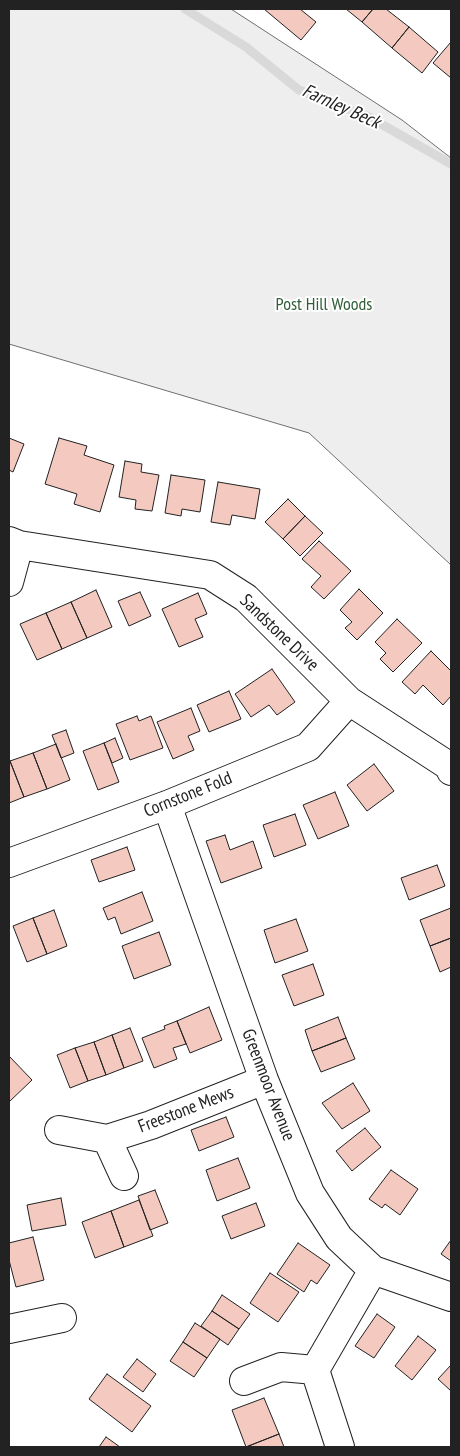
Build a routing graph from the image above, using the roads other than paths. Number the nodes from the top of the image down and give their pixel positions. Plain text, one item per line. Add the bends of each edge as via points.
1 (14, 543) edge
2 (9, 582) edge
3 (348, 701) junction
4 (451, 771) edge
5 (167, 805) junction
6 (9, 863) edge
7 (264, 1080) junction
8 (59, 1130) dead end
9 (106, 1139) junction
10 (124, 1176) dead end
11 (373, 1270) junction
12 (451, 1297) edge
13 (62, 1318) dead end
14 (9, 1329) edge
15 (315, 1370) junction
16 (244, 1381) dead end
17 (340, 1447) edge

1 - 2 street, Sandstone Drive
1 - 3 street, Sandstone Drive via 210,575 246,598
3 - 4 street, Sandstone Drive via 449,766
3 - 5 street, Cornstone Fold via 308,747
5 - 6 street, Cornstone Fold
5 - 7 street, Greenmoor Avenue
7 - 9 street, Freestone Mews via 151,1125
7 - 11 street, Greenmoor Avenue via 310,1193 339,1238
8 - 9 street, Freestone Mews
9 - 10 street
11 - 12 street, Greenmoor Avenue
11 - 15 street
13 - 14 street
15 - 16 street via 281,1367
15 - 17 street

